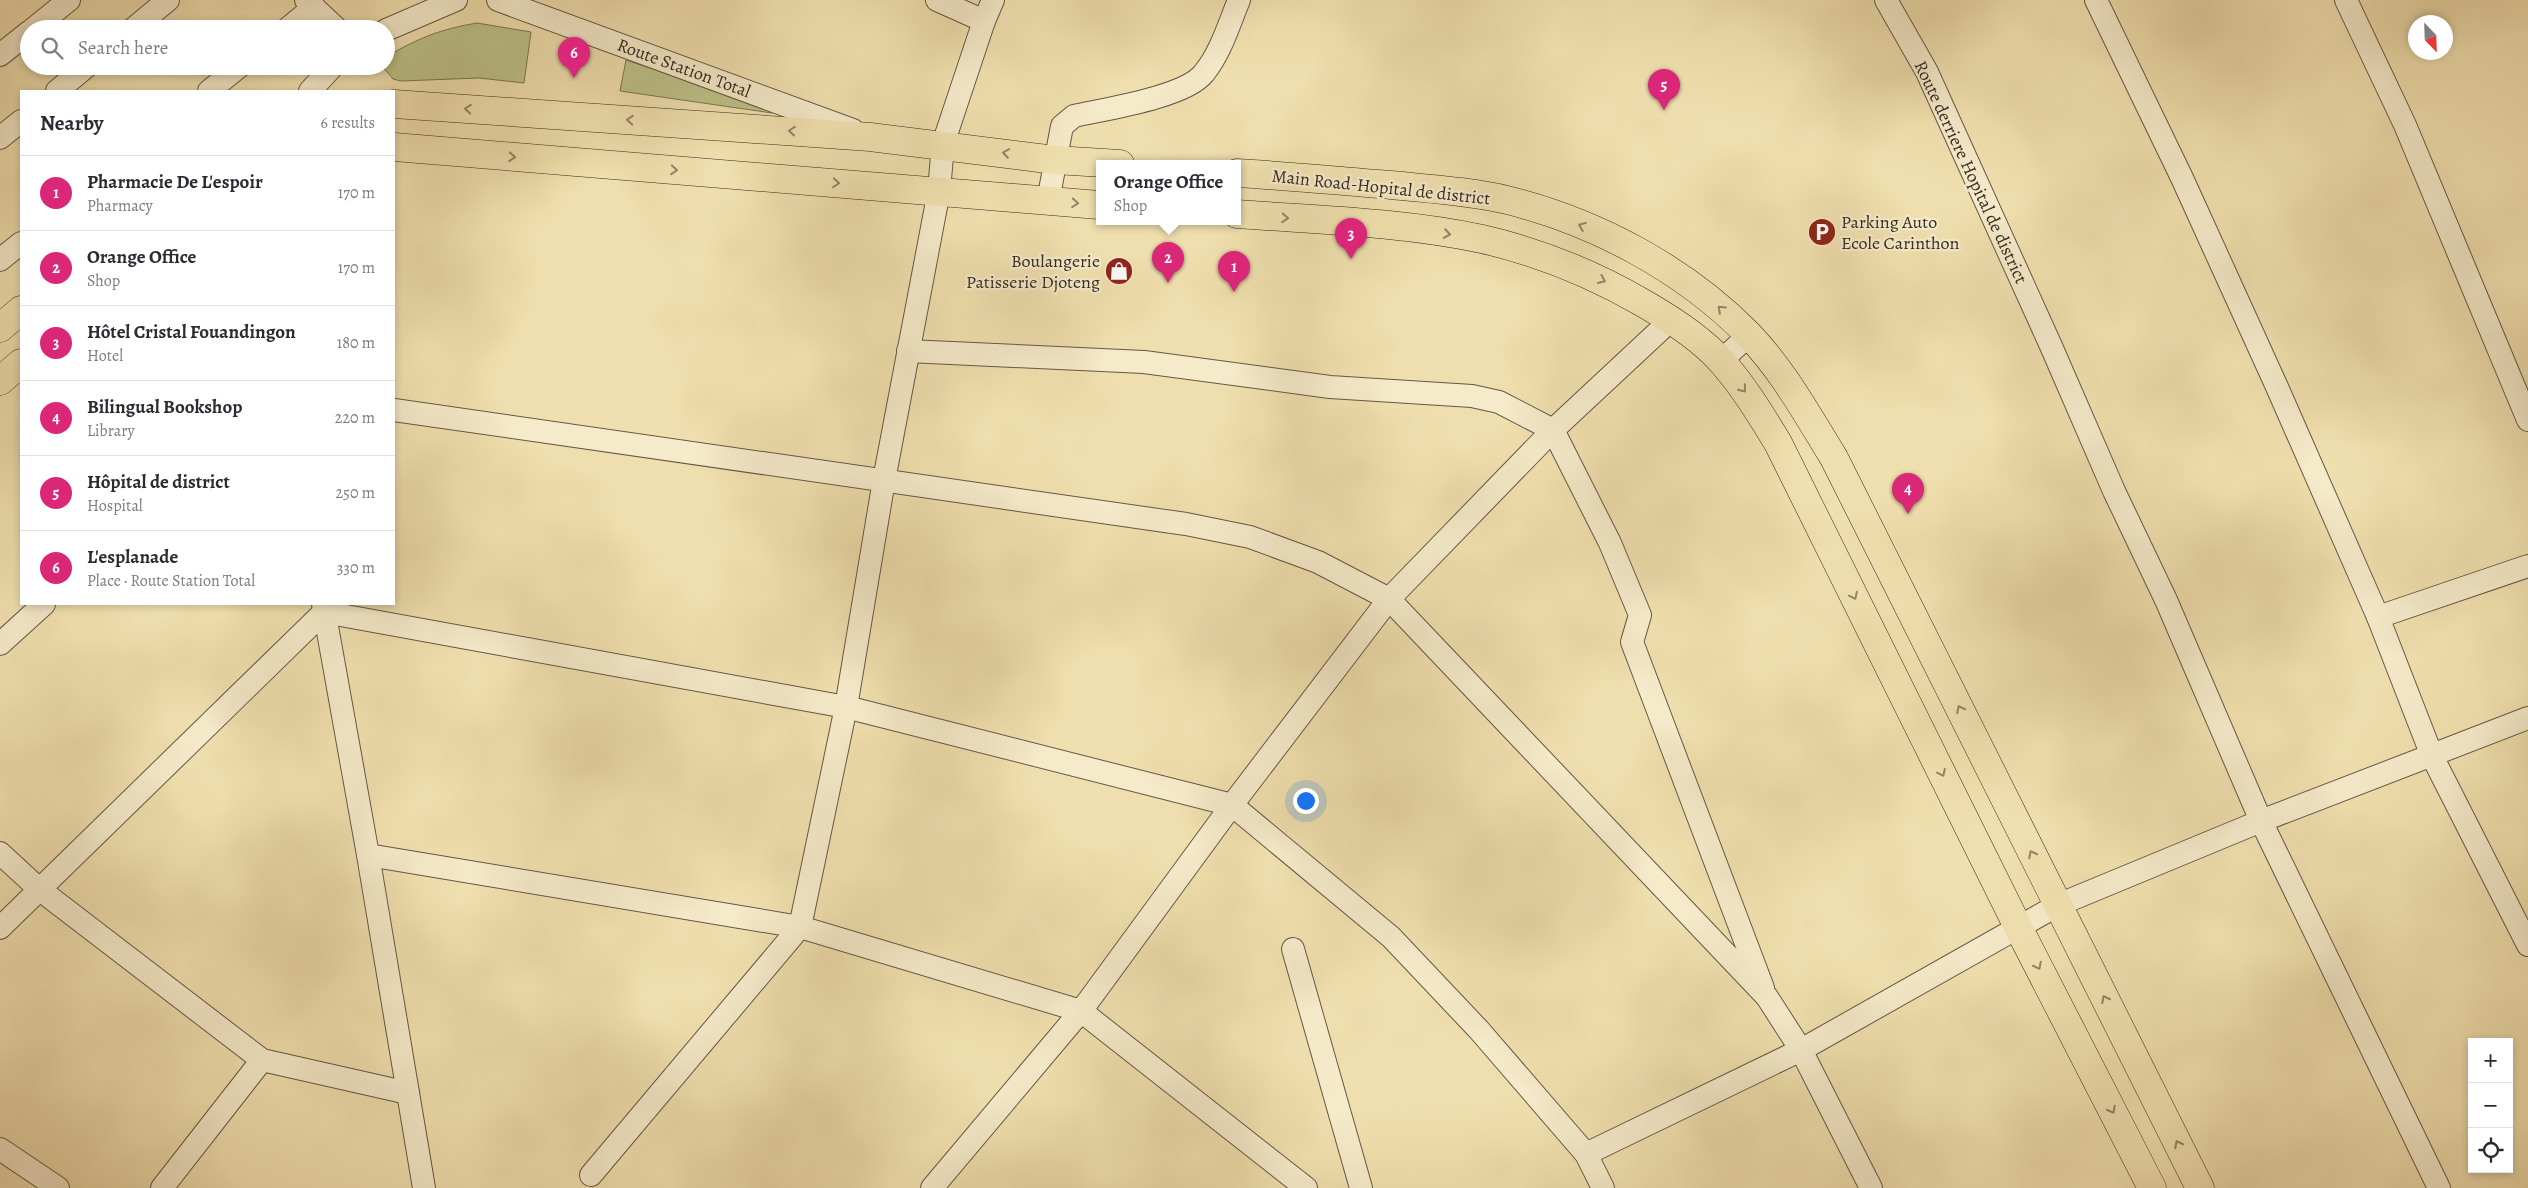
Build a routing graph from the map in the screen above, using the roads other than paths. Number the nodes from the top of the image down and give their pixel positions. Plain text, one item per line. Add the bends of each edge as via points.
1 (68, 0) edge
2 (168, 0) edge
3 (456, 0) edge
4 (498, 0) edge
5 (937, 0) edge
6 (993, 0) edge
7 (1239, 0) edge
8 (1886, 0) edge
9 (2096, 0) edge
10 (2346, 0) edge
11 (310, 3) edge
12 (44, 20) edge
13 (144, 20) edge
14 (295, 20) edge
15 (328, 20) edge
16 (984, 20) junction
17 (395, 26) edge
18 (20, 39) edge
19 (0, 55) edge
20 (76, 75) edge
21 (229, 75) edge
22 (325, 75) edge
23 (58, 90) edge
24 (210, 90) edge
25 (311, 90) edge
26 (395, 104) edge
27 (20, 122) edge
28 (870, 137) junction
29 (0, 138) edge
30 (943, 144) junction
31 (395, 147) edge
32 (1054, 160) junction
33 (1096, 163) edge
34 (1241, 173) edge
35 (939, 191) junction
36 (1048, 201) junction
37 (1096, 204) edge
38 (1241, 214) edge
39 (20, 244) edge
40 (0, 260) edge
41 (20, 311) edge
42 (1672, 319) junction
43 (0, 328) edge
44 (1749, 335) junction
45 (908, 352) junction
46 (1720, 361) junction
47 (20, 364) edge
48 (0, 381) edge
49 (395, 410) edge
50 (2528, 420) edge
51 (1553, 430) junction
52 (884, 480) junction
53 (2528, 566) edge
54 (1389, 599) junction
55 (43, 605) edge
56 (323, 608) edge
57 (2378, 617) junction
58 (0, 644) edge
59 (846, 707) junction
60 (2528, 718) edge
61 (2432, 756) junction
62 (1232, 805) junction
63 (2260, 821) junction
64 (0, 853) edge
65 (368, 855) junction
66 (39, 889) junction
67 (2058, 905) junction
68 (800, 927) junction
69 (2018, 927) junction
70 (0, 928) edge
71 (2528, 944) edge
72 (1294, 949) dead end
73 (1767, 997) junction
74 (1081, 1011) junction
75 (1801, 1050) junction
76 (262, 1060) junction
77 (408, 1093) junction
78 (1, 1152) edge
79 (1586, 1154) junction
80 (591, 1175) dead end
81 (58, 1188) edge
82 (162, 1188) edge
83 (424, 1188) edge
84 (932, 1188) edge
85 (1306, 1188) edge
86 (1361, 1188) edge
87 (1603, 1188) edge
88 (1871, 1188) edge
89 (2152, 1188) edge
90 (2200, 1188) edge
91 (2439, 1188) edge

1 - 12 street
2 - 13 street
3 - 17 street
4 - 28 street, Route Station Total
5 - 16 street
6 - 16 street
7 - 32 street via 1215,57 1203,75 1162,96 1074,116 1062,126
8 - 63 street, Route derriere Hopital de district via 1927,72 2166,600
9 - 57 street via 2182,178
10 - 50 street via 2405,125
11 - 14 street
11 - 15 street
16 - 30 street
18 - 19 street
20 - 23 street
21 - 24 street
22 - 25 street
28 -> 26 main road
27 - 29 street
28 - 30 main road
32 -> 30 main road
30 - 35 street
31 -> 35 main road
32 - 33 main road
32 - 36 street
44 -> 34 main road, Main Road-Hopital de district via 1709,297 1657,263 1608,236 1558,216 1506,200 1436,189
35 - 36 main road
35 - 45 street
36 -> 37 main road
38 -> 42 main road via 1397,226 1482,239 1549,258 1612,285
39 - 40 street
41 - 43 main road
42 - 46 main road
42 - 51 street
44 - 46 street
67 -> 44 main road, Main Road-Hopital de district via 1834,458 1782,376
45 - 51 street via 1144,362 1330,387 1472,396 1499,402
45 - 52 street
46 -> 69 main road via 1747,394 1778,443
47 - 48 main road
49 - 52 street
51 - 54 street
51 - 73 street via 1610,543 1640,615 1632,642
52 - 54 street via 1186,524 1250,538 1318,562
52 - 59 street
53 - 57 street
54 - 62 street
54 - 73 street
55 - 58 street
56 - 59 street
56 - 65 street
56 - 66 street
57 - 61 street
59 - 62 street
59 - 68 street
60 - 61 street
61 - 63 street
61 - 71 street
62 - 74 street
62 - 79 street via 1391,937 1479,1030
63 - 67 street
63 - 91 street, Route derriere Hopital de district
64 - 66 street
65 - 68 street
65 - 77 street
66 - 70 street
66 - 76 street
67 - 69 street
90 -> 67 main road, Main Road-Hopital de district
68 - 74 street
68 - 80 street
69 - 75 street
69 -> 89 main road
72 - 86 street
73 - 75 street
74 - 84 street
74 - 85 street
75 - 79 street
75 - 88 street
76 - 77 street
76 - 82 street
77 - 83 street
78 - 81 street
79 - 87 street

